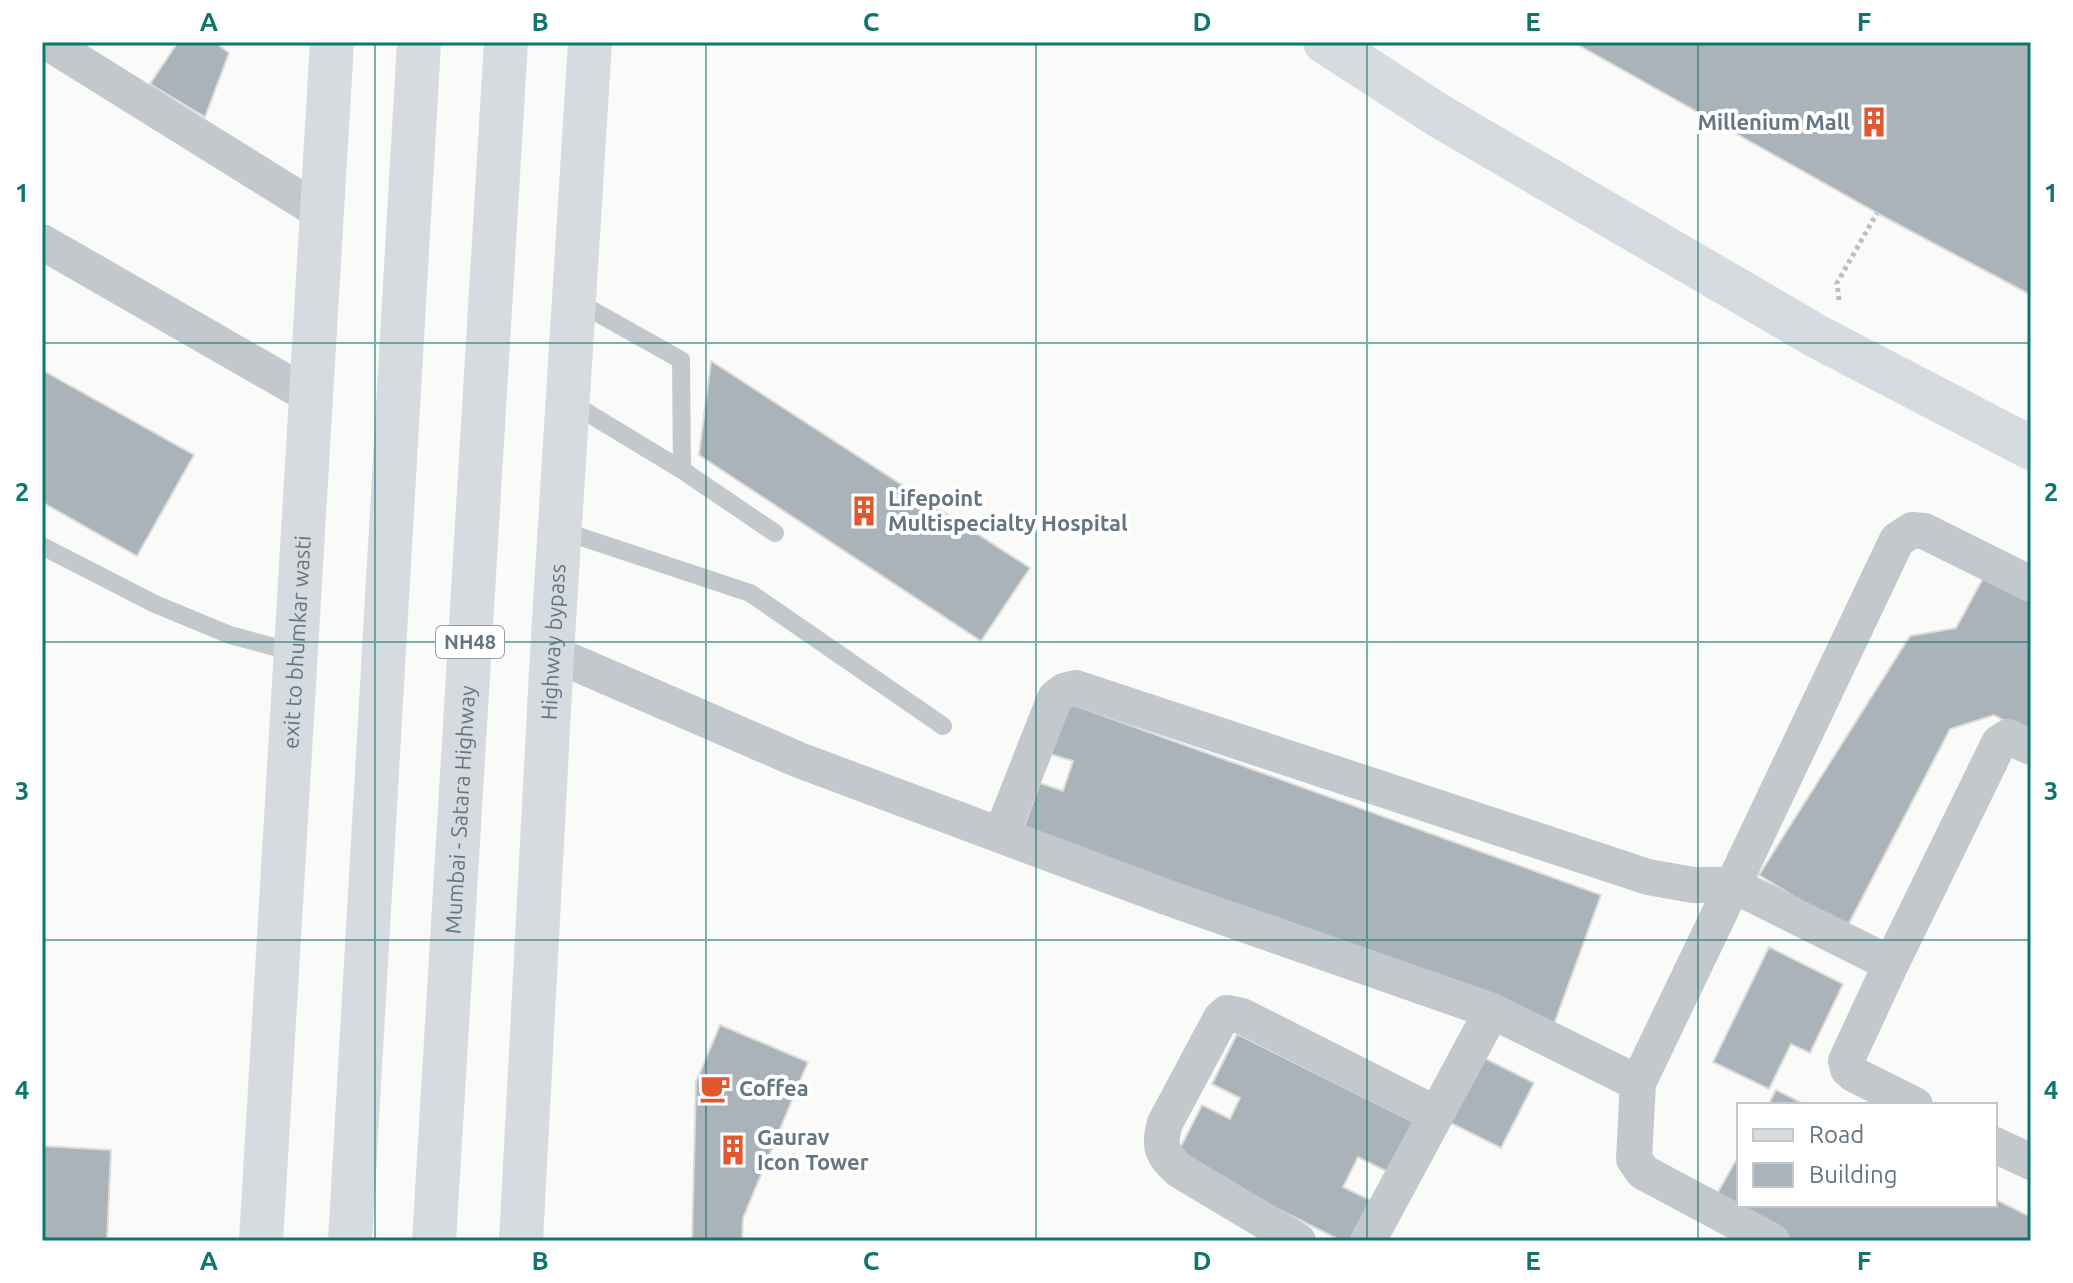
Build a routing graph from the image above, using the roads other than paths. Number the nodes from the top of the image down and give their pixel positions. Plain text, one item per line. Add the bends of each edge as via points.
1 (47, 42) edge
2 (332, 42) edge
3 (419, 42) edge
4 (506, 42) edge
5 (590, 42) edge
6 (1337, 46) edge
7 (322, 213) junction
8 (42, 242) edge
9 (574, 299) junction
10 (310, 396) junction
11 (568, 401) junction
12 (2031, 448) edge
13 (682, 470) junction
14 (560, 530) junction
15 (775, 533) dead end
16 (42, 546) edge
17 (2031, 584) edge
18 (297, 653) junction
19 (552, 653) junction
20 (943, 726) dead end
21 (2031, 747) edge
22 (1001, 835) junction
23 (1733, 885) junction
24 (1891, 964) junction
25 (1492, 1011) junction
26 (1638, 1083) junction
27 (1911, 1103) edge
28 (1436, 1114) junction
29 (1997, 1146) edge
30 (2031, 1162) edge
31 (261, 1241) edge
32 (350, 1241) edge
33 (434, 1241) edge
34 (521, 1241) edge
35 (1298, 1241) edge
36 (1368, 1241) edge
37 (1772, 1241) edge

1 - 7 street
2 - 7 main road, exit to bhumkar wasti
3 - 32 main road
4 - 33 main road, Mumbai - Satara Highway / NH48
5 - 9 main road, Highway bypass
6 - 12 main road via 1454,125 1818,337
7 - 10 main road, exit to bhumkar wasti
8 - 10 street
9 - 11 main road, Highway bypass
9 - 13 lane via 681,360
10 - 18 main road, exit to bhumkar wasti
11 - 13 lane
11 - 14 main road, Highway bypass
13 - 15 lane
14 - 19 main road, Highway bypass
14 - 20 lane via 750,593
16 - 18 lane via 155,604 230,635
17 - 23 street via 1924,531 1912,530 1897,540
18 - 31 main road, exit to bhumkar wasti
19 - 22 street via 799,760
19 - 34 main road, Highway bypass
21 - 24 street via 2008,737 1999,743
22 - 23 street via 1055,698 1076,688 1648,877
22 - 25 street
23 - 24 street
23 - 26 street
24 - 27 street via 1846,1061 1855,1075
25 - 26 street
25 - 28 street
26 - 37 street via 1634,1159 1639,1168
28 - 35 street via 1242,1016 1227,1013 1221,1018 1165,1123 1164,1156
28 - 36 street
29 - 30 street

